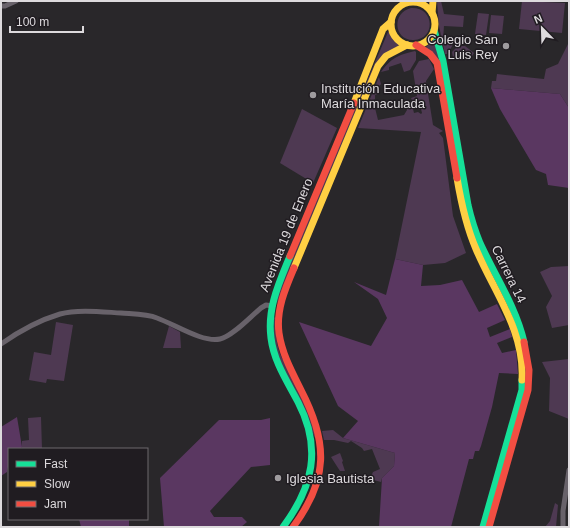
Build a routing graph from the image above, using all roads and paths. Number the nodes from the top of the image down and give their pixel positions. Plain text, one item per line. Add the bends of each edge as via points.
1 (16, 1) edge
2 (398, 1) edge
3 (433, 1) edge
4 (1, 6) edge
5 (396, 11) junction
6 (432, 13) junction
7 (391, 22) junction
8 (434, 30) junction
9 (407, 45) junction
10 (416, 45) junction
11 (272, 306) junction
12 (280, 308) junction
13 (1, 344) edge
14 (569, 470) edge
15 (283, 527) edge
16 (292, 527) edge
17 (483, 527) edge
18 (489, 527) edge
19 (563, 527) edge

1 - 4 street
2 - 5 main road
3 - 6 main road
5 - 6 main road via 406,3 415,2
5 - 7 main road
6 - 8 main road
7 - 9 main road via 394,35
7 - 11 main road, Avenida 19 de Enero via 383,29 275,292
8 - 10 main road via 427,40
8 - 18 main road, Carrera 14 via 443,61 472,219 482,247 520,323 529,361 528,390
9 - 10 main road
9 - 12 main road, Avenida 19 de Enero via 386,56 378,66 283,294
10 - 17 main road, Carrera 14 via 430,54 437,63 466,220 475,249 514,326 523,362 522,390
11 - 12 street
11 - 13 street via 261,308 220,339 204,338 155,317 77,312 50,318
11 - 15 main road, Avenida 19 de Enero via 270,334 274,353 306,419 312,454 312,470 304,496
12 - 16 main road, Avenida 19 de Enero via 279,333 282,351 313,416 321,454 320,471 311,500
14 - 19 street

